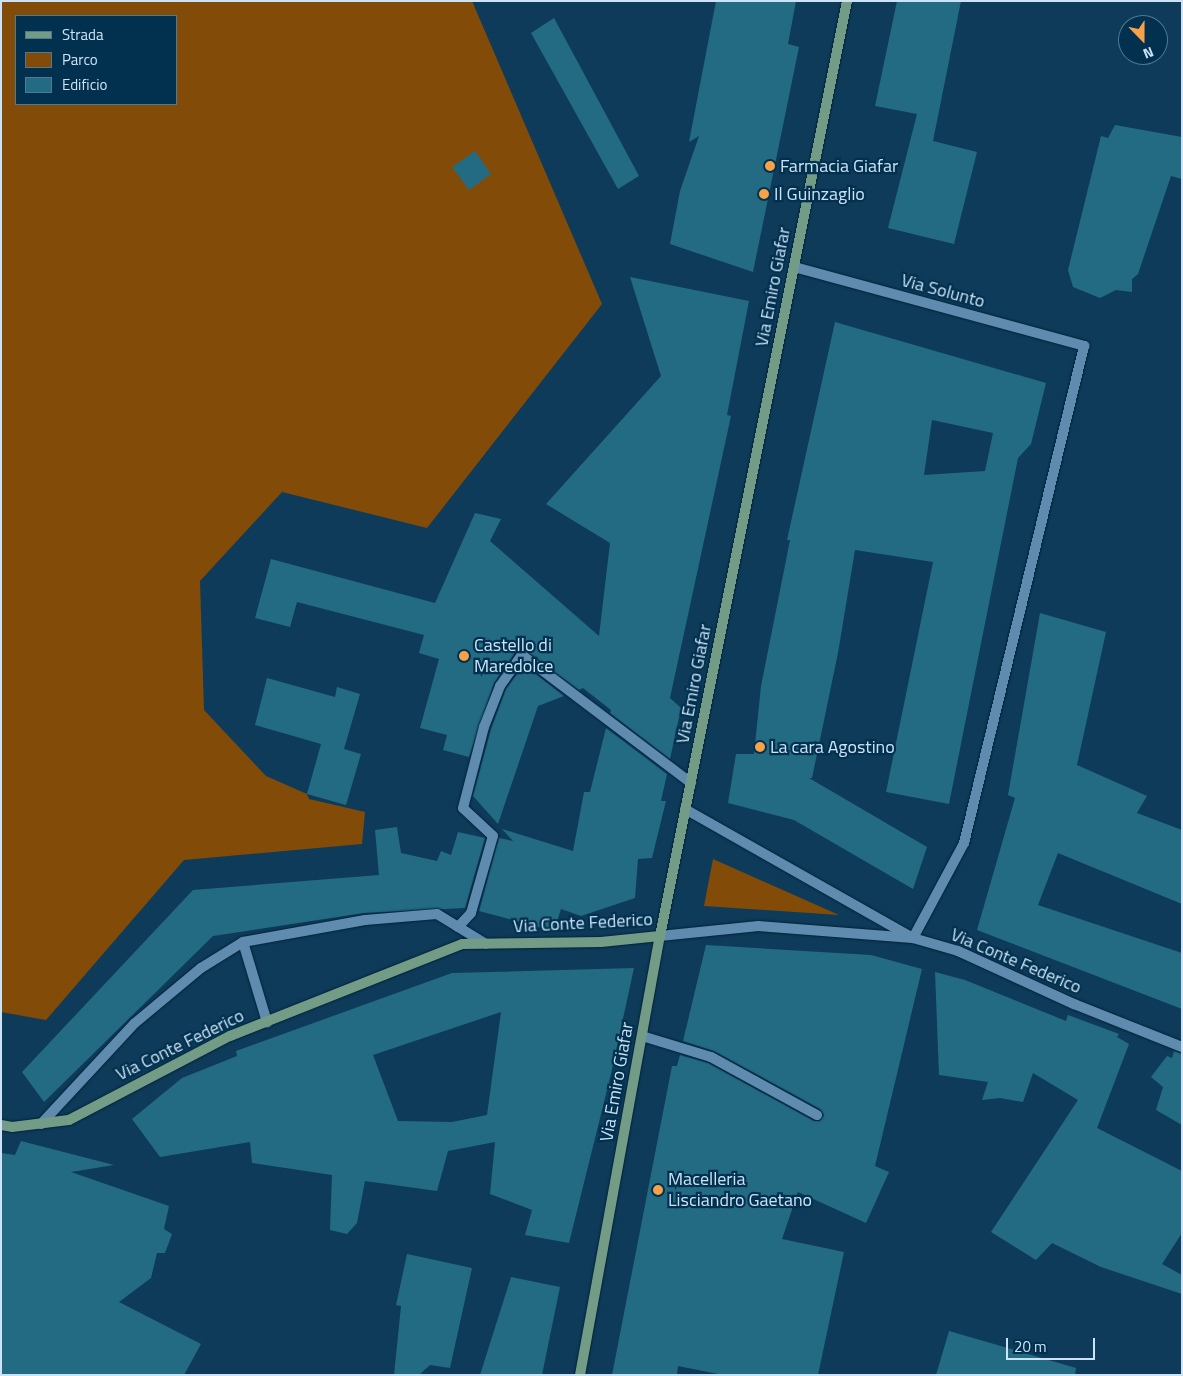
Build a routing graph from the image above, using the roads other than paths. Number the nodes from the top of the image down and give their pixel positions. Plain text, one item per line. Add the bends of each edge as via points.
1 (847, 1) edge
2 (794, 266) junction
3 (691, 783) junction
4 (686, 809) junction
5 (458, 927) junction
6 (660, 936) junction
7 (914, 938) junction
8 (243, 942) junction
9 (486, 944) junction
10 (267, 1022) junction
11 (642, 1036) junction
12 (1182, 1047) edge
13 (817, 1115) dead end
14 (41, 1124) junction
15 (1, 1125) edge
16 (580, 1375) edge

1 - 2 street, Via Emiro Giafar
2 - 3 street, Via Emiro Giafar
2 - 7 street, Via Solunto via 1084,346 964,843
3 - 4 street, Via Emiro Giafar
3 - 5 street via 522,654 500,686 484,727 463,808 493,836 471,913
4 - 6 street, Via Emiro Giafar
4 - 7 street
5 - 8 street via 437,914 365,920
5 - 9 street
6 - 7 street, Via Conte Federico via 758,926
6 - 9 street, Via Conte Federico via 601,942
6 - 11 street, Via Emiro Giafar
7 - 12 street, Via Conte Federico via 958,951 1074,1004
8 - 10 street
8 - 14 street via 201,968 135,1023
9 - 10 street, Via Conte Federico via 462,944
10 - 14 street, Via Conte Federico via 230,1036 70,1120
11 - 13 street via 711,1057
11 - 16 street, Via Emiro Giafar
14 - 15 street, Via Conte Federico

